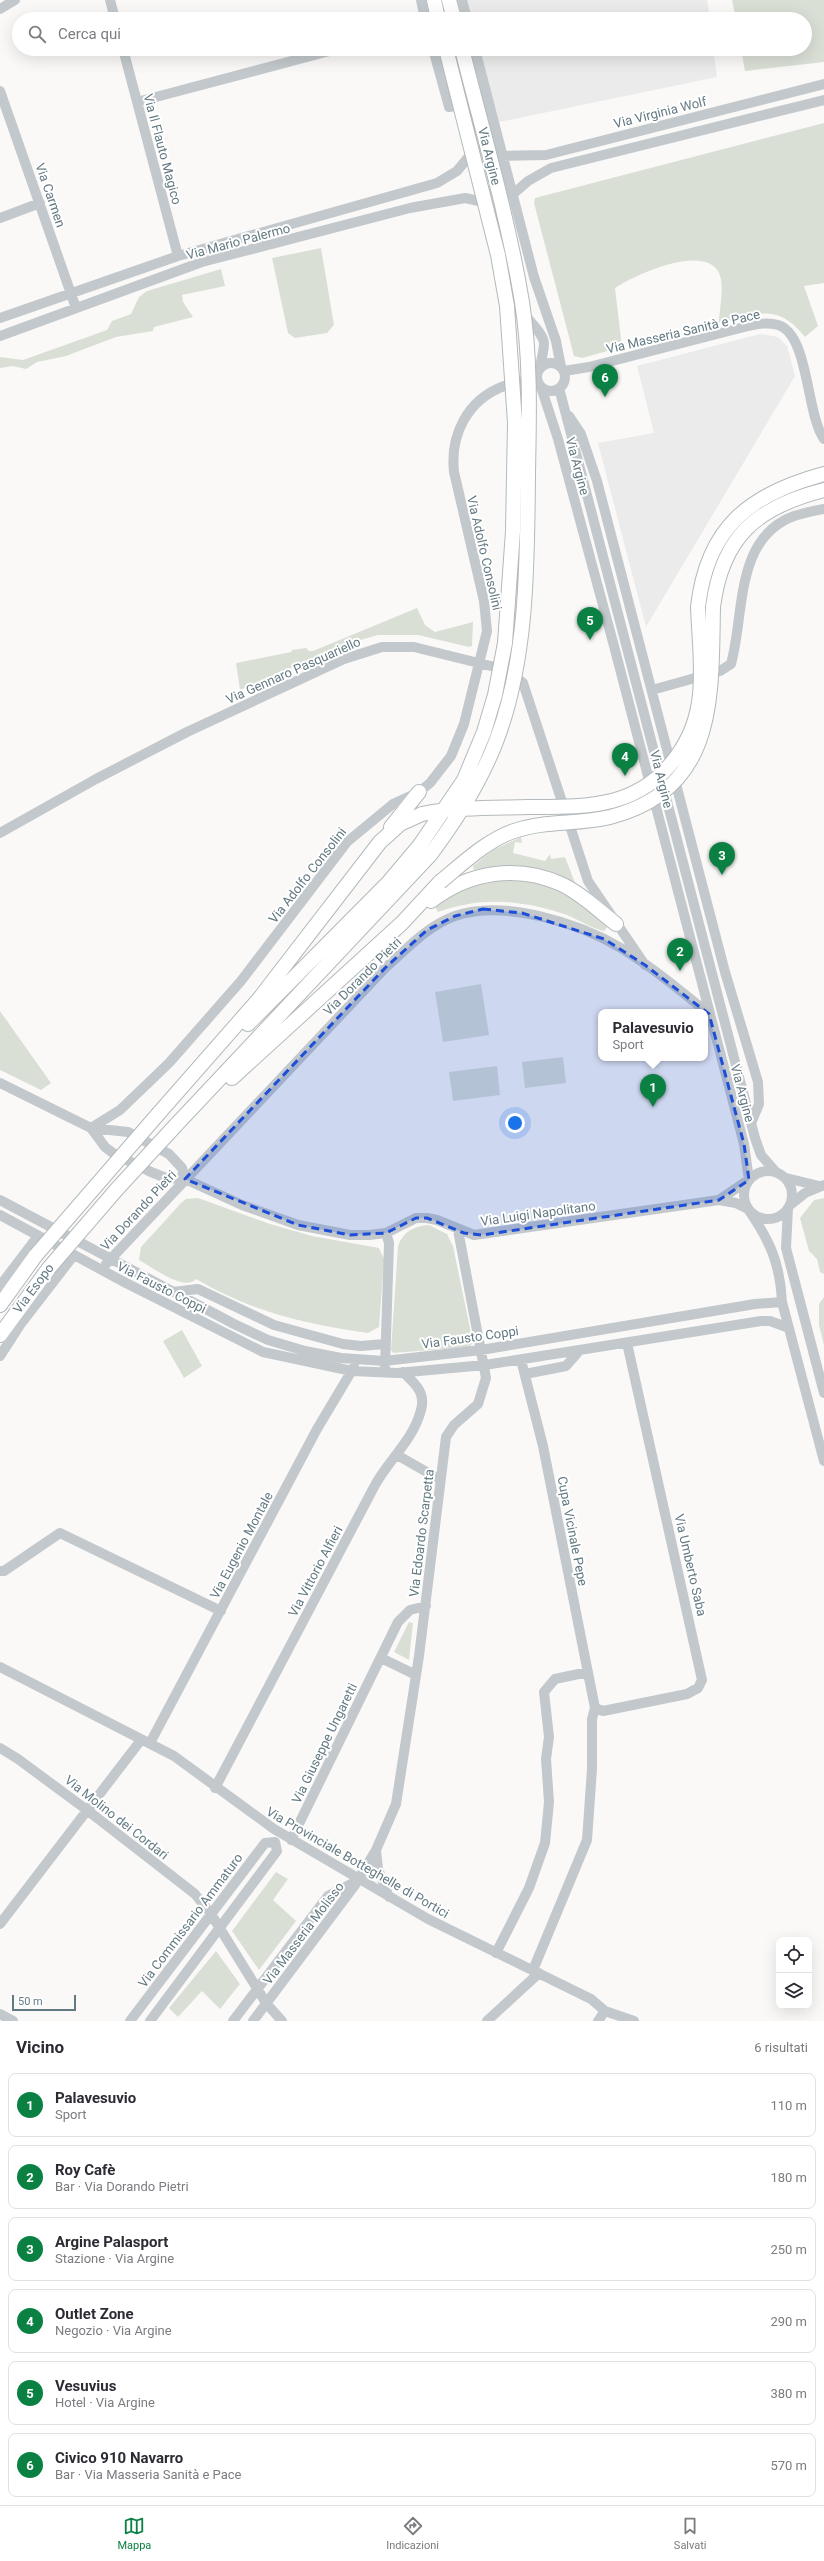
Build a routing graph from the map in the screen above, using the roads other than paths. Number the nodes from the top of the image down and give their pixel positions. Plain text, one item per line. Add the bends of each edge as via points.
1 (15, 0) edge
2 (110, 0) edge
3 (421, 0) edge
4 (434, 0) edge
5 (438, 0) edge
6 (449, 0) edge
7 (462, 0) edge
8 (0, 9) edge
9 (113, 12) edge
10 (424, 12) edge
11 (437, 12) edge
12 (441, 12) edge
13 (452, 12) edge
14 (465, 12) edge
15 (125, 56) edge
16 (310, 56) edge
17 (435, 56) edge
18 (448, 56) edge
19 (452, 56) edge
20 (464, 56) edge
21 (477, 56) edge
22 (824, 84) edge
23 (0, 91) edge
24 (488, 100) junction
25 (824, 100) edge
26 (137, 102) junction
27 (464, 104) junction
28 (4, 111) edge
29 (475, 149) junction
30 (501, 156) junction
31 (512, 195) junction
32 (40, 203) junction
33 (488, 203) junction
34 (0, 218) edge
35 (178, 256) junction
36 (71, 292) junction
37 (76, 308) junction
38 (0, 318) edge
39 (0, 336) edge
40 (540, 368) junction
41 (562, 369) junction
42 (539, 383) junction
43 (560, 388) junction
44 (565, 411) junction
45 (824, 439) edge
46 (824, 474) edge
47 (824, 490) edge
48 (824, 509) edge
49 (481, 662) junction
50 (652, 690) junction
51 (419, 792) junction
52 (0, 833) edge
53 (380, 842) junction
54 (402, 923) junction
55 (616, 924) junction
56 (646, 965) junction
57 (702, 1009) edge
58 (707, 1009) edge
59 (708, 1014) edge
60 (0, 1083) edge
61 (190, 1110) junction
62 (159, 1113) junction
63 (752, 1121) junction
64 (91, 1128) junction
65 (775, 1171) junction
66 (786, 1178) junction
67 (185, 1179) junction
68 (749, 1180) junction
69 (821, 1185) edge
70 (0, 1200) edge
71 (719, 1200) junction
72 (789, 1206) junction
73 (748, 1209) junction
74 (0, 1215) edge
75 (458, 1230) junction
76 (386, 1232) junction
77 (38, 1236) junction
78 (74, 1255) junction
79 (110, 1259) junction
80 (101, 1270) junction
81 (0, 1286) edge
82 (173, 1292) junction
83 (782, 1302) junction
84 (0, 1305) edge
85 (789, 1328) junction
86 (0, 1335) edge
87 (628, 1342) junction
88 (385, 1344) junction
89 (481, 1350) junction
90 (580, 1350) junction
91 (0, 1356) edge
92 (359, 1360) junction
93 (521, 1360) junction
94 (384, 1361) junction
95 (485, 1365) junction
96 (352, 1371) junction
97 (403, 1372) junction
98 (385, 1373) junction
99 (524, 1374) junction
100 (824, 1393) edge
101 (397, 1455) junction
102 (824, 1461) edge
103 (439, 1479) junction
104 (0, 1571) edge
105 (426, 1606) junction
106 (221, 1611) junction
107 (381, 1658) junction
108 (0, 1667) edge
109 (588, 1672) junction
110 (416, 1675) junction
111 (595, 1708) junction
112 (145, 1742) junction
113 (0, 1748) edge
114 (215, 1788) junction
115 (87, 1810) junction
116 (278, 1838) junction
117 (291, 1840) junction
118 (376, 1850) junction
119 (358, 1880) junction
120 (388, 1897) junction
121 (211, 1914) junction
122 (0, 1924) edge
123 (219, 1929) junction
124 (496, 1953) junction
125 (536, 1972) junction
126 (257, 1989) junction
127 (266, 2003) junction
128 (605, 2011) junction
129 (0, 2014) edge
130 (13, 2021) edge
131 (130, 2021) edge
132 (150, 2021) edge
133 (233, 2021) edge
134 (253, 2021) edge
135 (282, 2021) edge
136 (487, 2021) edge
137 (598, 2021) edge
138 (634, 2021) edge

1 - 8 street
2 - 9 street
3 - 10 street
4 - 11 highway
5 - 12 street
6 - 13 highway
7 - 14 street
15 - 26 street, Via Il Flauto Magico
16 - 26 street
17 - 27 street via 449,107
18 - 62 highway, bridge via 498,255 507,306 515,423 513,532 505,643 491,710 464,780 420,845 388,883
19 - 27 street, Via Argine
20 - 61 highway, bridge via 513,252 528,361 527,531 520,641 510,697 499,732 476,785 456,821 430,855
21 - 24 street, Via Argine
22 - 30 street, Via Virginia Wolf via 546,155
23 - 28 street, Via Carmen
24 - 27 street
24 - 30 street, Via Argine
25 - 31 street via 551,168 528,181
26 - 35 street, Via Il Flauto Magico
27 - 29 street, Via Argine
28 - 32 street, Via Carmen
29 - 33 street, Via Argine
29 - 35 street, Via Mario Palermo via 457,171 437,183
30 - 31 street, Via Argine
31 - 41 street, Via Argine
32 - 34 street
32 - 36 street, Via Carmen
33 - 37 street, Via Mario Palermo via 469,197 410,208 202,262
33 - 40 street, Via Argine via 509,292 516,307 540,333 544,342
35 - 36 street, Via Mario Palermo
36 - 37 street, Via Carmen
36 - 38 street, Via Mario Palermo
37 - 39 street, Via Mario Palermo
40 - 41 street via 548,363
40 - 42 street
41 - 43 street via 565,380
41 - 45 street, Via Masseria Sanità e Pace via 589,367 748,326 764,323 780,325 799,348 818,431
42 - 43 street via 552,391
42 - 49 street, Via Adolfo Consolini via 504,386 481,400 460,425 455,440 452,456 454,472 487,616
42 - 58 street, Via Argine via 558,439 614,646
43 - 44 street, Via Argine
44 - 50 street, Via Argine via 581,434 598,481
44 - 63 street, Via Argine
46 - 53 highway, bridge via 763,496 728,525 712,550 698,607 701,677 697,714 683,747 672,764 654,781 623,798 587,807 452,810 422,814 400,824
47 - 54 highway, bridge via 778,505 745,530 724,563 718,576 713,607 711,693 705,725 696,749 670,785 636,807 611,816 584,822 537,825 514,831 494,841 440,882
48 - 50 street via 782,523 760,541 748,567 731,664 720,671
49 - 51 street, Via Adolfo Consolini via 464,724 451,756 441,772
49 - 52 street, Via Gennaro Pasquariello via 414,647 395,646 363,652 187,732
49 - 55 street, Via Gennaro Pasquariello via 511,672 526,688 581,864 596,895
50 - 63 street, Via Argine via 725,972 758,1082 759,1104
51 - 53 highway
51 - 64 street, Via Adolfo Consolini via 393,804 347,842 241,981 174,1057 120,1110
53 - 62 highway via 259,998
54 - 55 highway via 446,890 467,880 511,873 535,876 562,884
54 - 61 highway via 230,1079
55 - 56 street, Via Gennaro Pasquariello
56 - 57 street, Via Dorando Pietri
56 - 67 street, Via Dorando Pietri via 604,939 550,920 522,913 483,909 455,916 427,930 385,968
59 - 68 street, Via Argine via 744,1144
60 - 64 street, Via Luigi Napolitano
61 - 86 highway, bridge via 49,1268
62 - 84 highway, bridge via 36,1255
63 - 65 street, Via Argine via 761,1155
64 - 67 street, Via Luigi Napolitano via 105,1147 113,1153 166,1178
64 - 67 street, Via Luigi Napolitano via 128,1132 169,1154 182,1168
65 - 66 street
65 - 68 street via 760,1172
66 - 69 street
66 - 72 street via 792,1189
67 - 76 street, Via Luigi Napolitano via 298,1225 350,1235
67 - 79 street, Via Dorando Pietri
68 - 71 street, Via Luigi Napolitano
68 - 73 street via 744,1196
69 - 72 street via 805,1193
70 - 79 street, Via Fausto Coppi
71 - 73 street, Via Luigi Napolitano
71 - 75 street, Via Luigi Napolitano via 482,1235
72 - 73 street via 783,1214 771,1219 758,1217
72 - 100 street via 786,1248
73 - 83 street via 766,1234 773,1249 781,1280
74 - 77 street, Via Fausto Coppi
75 - 76 street, Via Luigi Napolitano via 437,1220 416,1218
75 - 89 street, Via Edoardo Scarpetta
76 - 88 street via 389,1243
77 - 78 street, Via Fausto Coppi
77 - 81 street, Via Esopo
78 - 80 street, Via Fausto Coppi
78 - 91 street, Via Esopo via 20,1325
79 - 80 street, Via Dorando Pietri
79 - 82 street, Via Fausto Coppi
80 - 96 street, Via Fausto Coppi via 263,1352
82 - 88 street, Via Fausto Coppi via 198,1289 274,1325 338,1343 361,1346
82 - 92 street, Via Fausto Coppi via 268,1340 305,1351
83 - 85 street
83 - 89 street, Via Fausto Coppi via 755,1304
85 - 87 street, Via Fausto Coppi via 770,1321 761,1321
85 - 102 street
87 - 90 street, Via Fausto Coppi
87 - 111 street, Via Umberto Saba via 702,1680 698,1688 687,1694 603,1711
88 - 94 street
89 - 94 street, Via Fausto Coppi
89 - 95 street, Via Edoardo Scarpetta
90 - 93 street, Via Fausto Coppi
90 - 99 street via 566,1366
92 - 94 street, Via Fausto Coppi
92 - 96 street, Via Eugenio Montale
93 - 95 street, Via Fausto Coppi
93 - 99 street, Cupa Vicinale Pepe
94 - 98 street
95 - 97 street, Via Fausto Coppi
95 - 103 street, Via Edoardo Scarpetta via 485,1386 478,1404 447,1434
96 - 98 street, Via Fausto Coppi
96 - 106 street, Via Eugenio Montale via 317,1429
97 - 98 street, Via Fausto Coppi
97 - 101 street, Via Vittorio Alfieri via 420,1389 422,1401 416,1425
99 - 109 street, Cupa Vicinale Pepe via 543,1446
101 - 103 street
101 - 114 street, Via Vittorio Alfieri via 376,1482
103 - 105 street, Via Edoardo Scarpetta
104 - 106 street via 4,1571 60,1533
105 - 107 street, Via Giuseppe Ungaretti via 410,1610 402,1617
105 - 110 street, Via Edoardo Scarpetta
106 - 112 street, Via Eugenio Montale
107 - 110 street
107 - 117 street, Via Giuseppe Ungaretti
108 - 112 street, Via Provinciale Botteghelle di Portici
109 - 111 street, Cupa Vicinale Pepe
109 - 124 street via 555,1679 544,1692 549,1737 546,1759 549,1802 545,1843 529,1888
110 - 118 street, Via Edoardo Scarpetta via 398,1796
111 - 125 street, Cupa Vicinale Pepe via 592,1719 592,1769 586,1840
112 - 114 street, Via Provinciale Botteghelle di Portici via 185,1764
112 - 115 street, Via Eugenio Montale
113 - 115 street, Via Molino dei Cordari
114 - 116 street, Via Provinciale Botteghelle di Portici
115 - 121 street, Via Molino dei Cordari via 195,1894
115 - 122 street, Via Eugenio Montale
116 - 117 street, Via Provinciale Botteghelle di Portici
116 - 121 street, Via Commissario Ammaturo via 265,1843
116 - 123 street via 278,1851
117 - 119 street, Via Provinciale Botteghelle di Portici
118 - 119 street, Via Edoardo Scarpetta
118 - 120 street, Via Edoardo Scarpetta via 378,1869
119 - 120 street, Via Provinciale Botteghelle di Portici
119 - 126 street, Via Masseria Molisso via 328,1896
119 - 127 street, Via Masseria Molisso
120 - 124 street, Via Provinciale Botteghelle di Portici
121 - 123 street, Via Molino dei Cordari
121 - 131 street, Via Commissario Ammaturo
123 - 126 street, Via Molino dei Cordari
123 - 132 street
124 - 125 street, Via Provinciale Botteghelle di Portici
125 - 128 street, Via Provinciale Botteghelle di Portici via 591,1999
125 - 136 street
126 - 127 street, Via Molino dei Cordari
126 - 133 street, Via Masseria Molisso
127 - 134 street, Via Masseria Molisso
127 - 135 street, Via Molino dei Cordari
128 - 137 street
128 - 138 street
129 - 130 street

